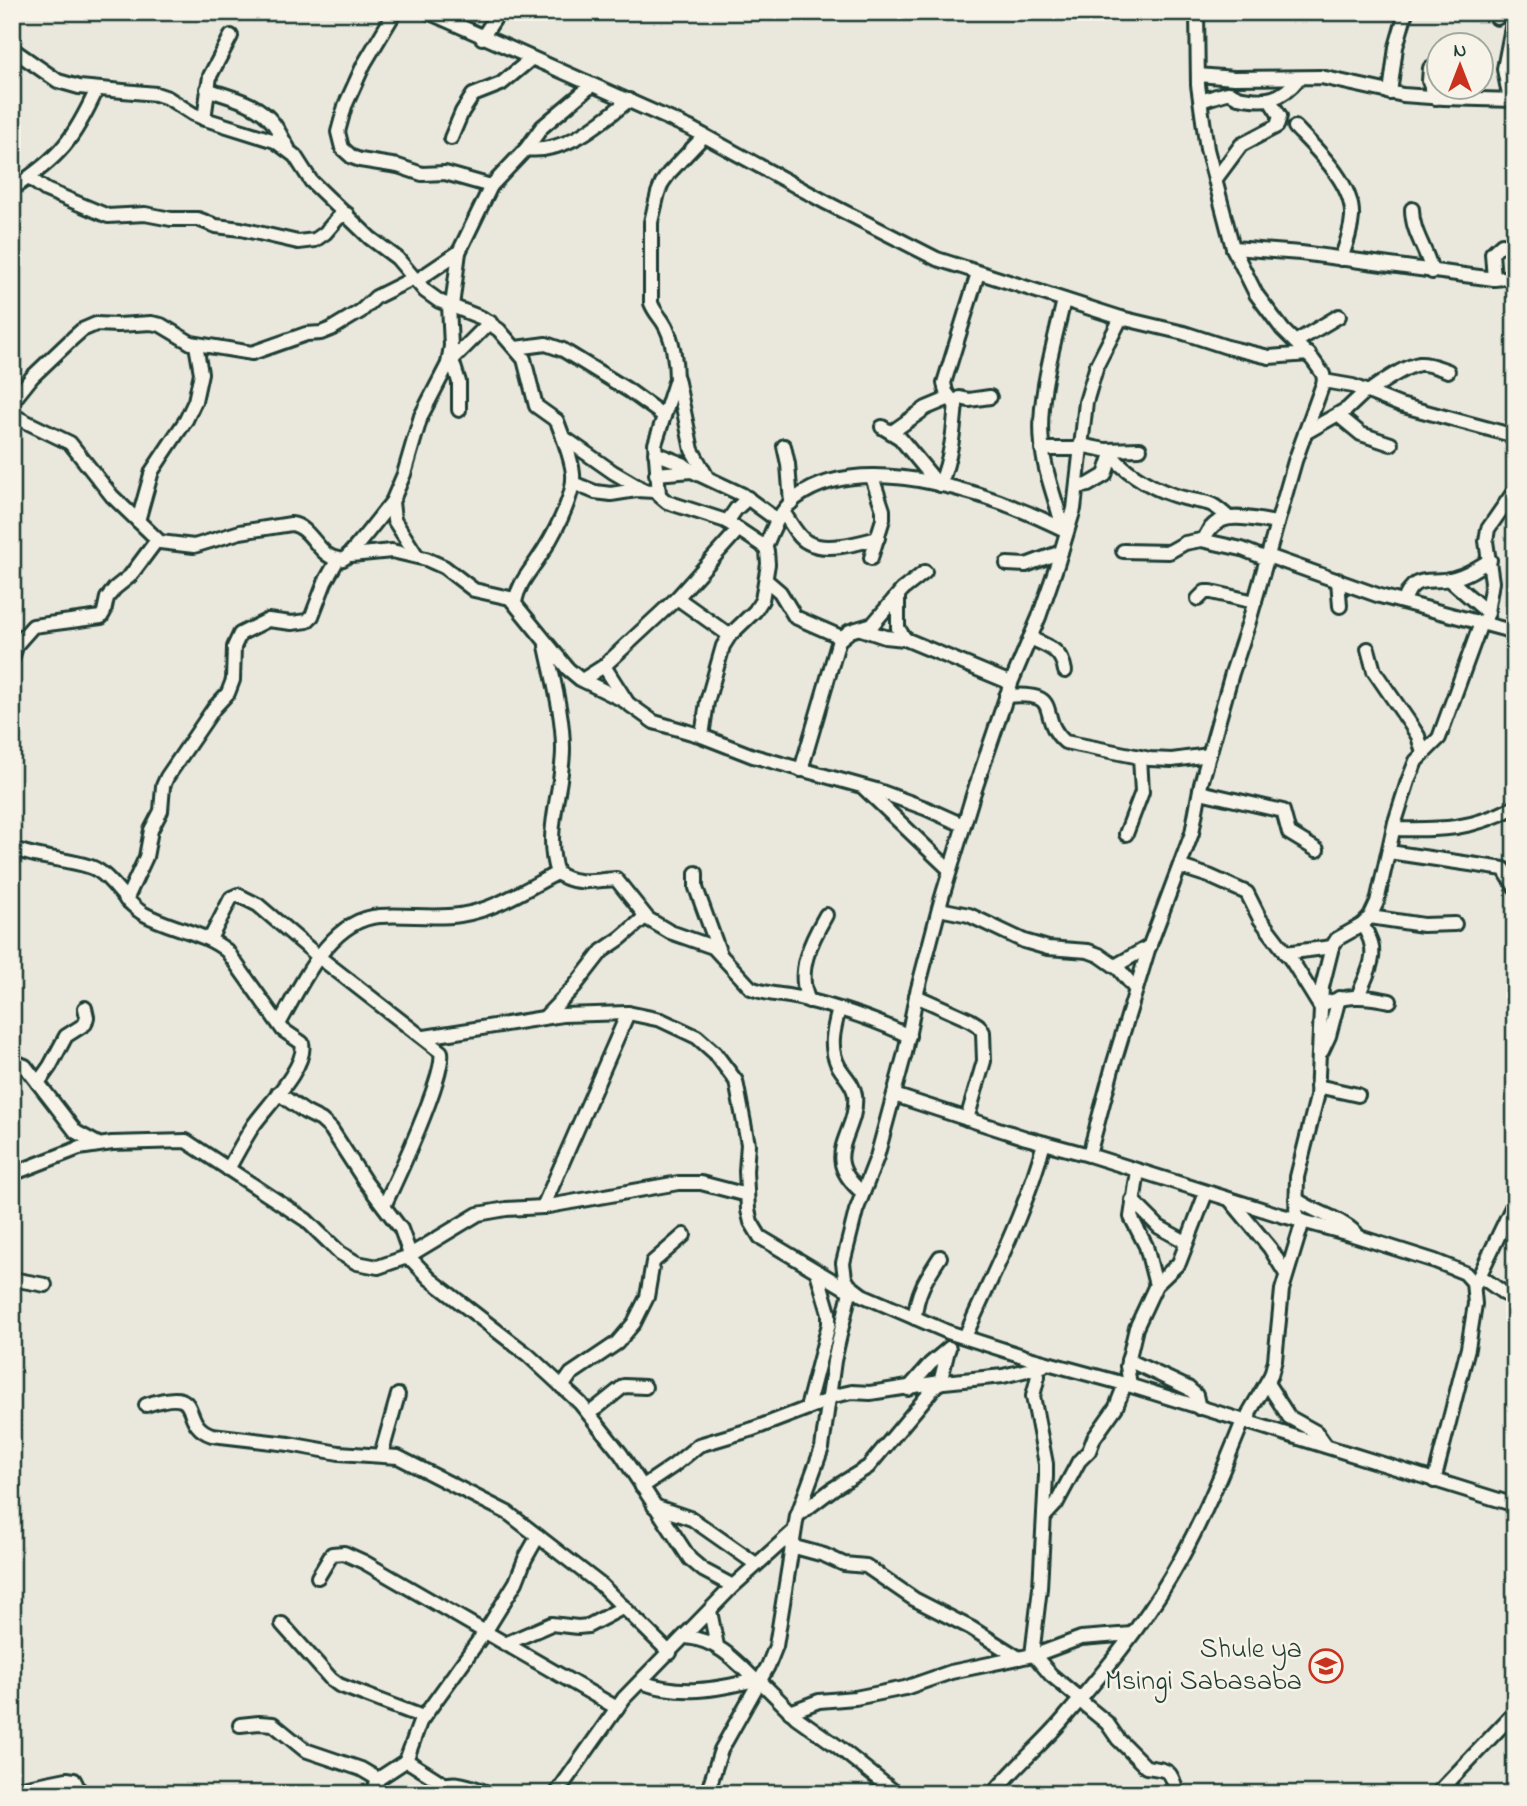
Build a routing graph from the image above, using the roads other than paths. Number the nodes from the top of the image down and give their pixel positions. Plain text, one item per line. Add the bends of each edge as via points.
1 (396, 12) edge
2 (428, 12) edge
3 (499, 12) edge
4 (1197, 12) edge
5 (1406, 12) edge
6 (1515, 12) edge
7 (231, 36) dead end
8 (482, 38) junction
9 (12, 49) edge
10 (531, 58) junction
11 (1198, 75) junction
12 (1299, 78) junction
13 (592, 85) junction
14 (97, 89) junction
15 (207, 89) junction
16 (1390, 93) junction
17 (1426, 97) edge
18 (1269, 99) junction
19 (629, 100) junction
20 (1513, 100) edge
21 (1200, 101) junction
22 (204, 119) junction
23 (1295, 127) dead end
24 (704, 136) junction
25 (451, 138) dead end
26 (526, 149) junction
27 (290, 150) junction
28 (29, 178) junction
29 (1215, 180) junction
30 (491, 186) junction
31 (12, 189) edge
32 (1412, 209) dead end
33 (347, 214) junction
34 (1502, 244) dead end
35 (1233, 248) junction
36 (459, 252) junction
37 (1341, 259) junction
38 (1432, 272) junction
39 (978, 273) junction
40 (1515, 277) edge
41 (1494, 279) junction
42 (415, 280) junction
43 (1064, 300) junction
44 (450, 305) junction
45 (1339, 316) dead end
46 (1121, 318) junction
47 (490, 322) junction
48 (1297, 341) junction
49 (196, 345) junction
50 (516, 348) junction
51 (1309, 354) junction
52 (450, 362) junction
53 (1448, 371) dead end
54 (676, 378) junction
55 (1324, 381) junction
56 (1366, 392) junction
57 (990, 397) dead end
58 (12, 402) edge
59 (953, 402) junction
60 (459, 410) dead end
61 (12, 415) edge
62 (1338, 415) junction
63 (664, 416) junction
64 (1305, 433) junction
65 (1515, 436) edge
66 (563, 437) junction
67 (1391, 444) dead end
68 (783, 446) dead end
69 (1080, 447) junction
70 (1042, 449) junction
71 (1140, 449) dead end
72 (655, 453) junction
73 (1113, 453) junction
74 (692, 471) junction
75 (656, 474) junction
76 (708, 477) junction
77 (872, 477) junction
78 (573, 484) junction
79 (939, 484) junction
80 (1077, 487) junction
81 (642, 489) junction
82 (1515, 490) edge
83 (659, 494) junction
84 (748, 498) junction
85 (392, 502) junction
86 (784, 512) junction
87 (1229, 518) junction
88 (138, 521) junction
89 (727, 522) junction
90 (1277, 523) junction
91 (738, 530) junction
92 (1065, 530) junction
93 (878, 538) junction
94 (157, 540) junction
95 (1204, 540) junction
96 (765, 548) junction
97 (1123, 551) dead end
98 (1061, 552) junction
99 (417, 556) junction
100 (344, 557) junction
101 (871, 558) dead end
102 (1267, 558) junction
103 (1490, 560) junction
104 (1007, 564) dead end
105 (925, 572) dead end
106 (1450, 579) junction
107 (766, 580) junction
108 (1338, 580) junction
109 (898, 595) junction
110 (677, 598) junction
111 (1198, 599) dead end
112 (1255, 602) junction
113 (1404, 602) junction
114 (514, 603) junction
115 (1340, 606) dead end
116 (1485, 620) junction
117 (861, 629) junction
118 (1515, 632) edge
119 (729, 635) junction
120 (841, 637) junction
121 (1030, 638) junction
122 (905, 639) junction
123 (545, 643) junction
124 (1367, 649) dead end
125 (12, 659) edge
126 (604, 666) junction
127 (1065, 671) dead end
128 (582, 680) junction
129 (1011, 683) junction
130 (1006, 696) junction
131 (630, 705) junction
132 (702, 736) junction
133 (1423, 753) junction
134 (1209, 755) junction
135 (1140, 757) junction
136 (801, 770) junction
137 (862, 786) junction
138 (1200, 792) junction
139 (1515, 807) edge
140 (963, 825) junction
141 (1394, 829) junction
142 (1126, 834) dead end
143 (12, 848) edge
144 (1317, 850) dead end
145 (1389, 852) junction
146 (1181, 867) junction
147 (950, 870) junction
148 (557, 873) junction
149 (696, 873) dead end
150 (1515, 887) edge
151 (126, 900) junction
152 (939, 909) junction
153 (826, 915) dead end
154 (645, 917) junction
155 (1366, 921) junction
156 (1455, 924) dead end
157 (210, 939) junction
158 (1150, 946) junction
159 (1332, 947) junction
160 (1285, 953) junction
161 (720, 954) junction
162 (319, 957) junction
163 (1115, 966) junction
164 (1136, 990) junction
165 (916, 996) junction
166 (1358, 996) junction
167 (1339, 998) junction
168 (809, 1001) junction
169 (1390, 1001) dead end
170 (1321, 1007) junction
171 (85, 1008) dead end
172 (839, 1009) junction
173 (628, 1013) junction
174 (545, 1018) junction
175 (279, 1024) junction
176 (909, 1036) junction
177 (425, 1037) junction
178 (1319, 1055) junction
179 (12, 1061) edge
180 (38, 1083) junction
181 (1317, 1086) junction
182 (278, 1093) junction
183 (894, 1095) junction
184 (1358, 1095) dead end
185 (967, 1119) junction
186 (1044, 1143) junction
187 (98, 1144) junction
188 (1089, 1155) junction
189 (228, 1169) junction
190 (1138, 1171) junction
191 (12, 1174) edge
192 (863, 1193) junction
193 (1206, 1193) junction
194 (747, 1195) junction
195 (1296, 1199) junction
196 (1132, 1200) junction
197 (1231, 1200) junction
198 (1515, 1201) edge
199 (384, 1206) junction
200 (543, 1207) junction
201 (1299, 1220) junction
202 (684, 1235) dead end
203 (1361, 1237) junction
204 (404, 1238) junction
205 (1186, 1242) junction
206 (411, 1257) junction
207 (940, 1257) dead end
208 (390, 1262) junction
209 (817, 1272) junction
210 (1286, 1274) junction
211 (12, 1279) edge
212 (1477, 1281) junction
213 (44, 1285) dead end
214 (1156, 1285) junction
215 (851, 1289) junction
216 (1515, 1301) edge
217 (915, 1318) junction
218 (961, 1336) junction
219 (949, 1348) junction
220 (1128, 1360) junction
221 (1050, 1364) junction
222 (1036, 1368) junction
223 (939, 1383) junction
224 (1267, 1383) junction
225 (1128, 1385) junction
226 (562, 1387) junction
227 (645, 1387) dead end
228 (908, 1389) junction
229 (398, 1395) dead end
230 (829, 1399) junction
231 (146, 1405) dead end
232 (1254, 1405) junction
233 (807, 1408) junction
234 (1199, 1408) junction
235 (589, 1414) junction
236 (1246, 1422) junction
237 (1266, 1428) junction
238 (1326, 1446) junction
239 (381, 1455) junction
240 (1434, 1481) junction
241 (642, 1488) junction
242 (1514, 1502) edge
243 (654, 1506) junction
244 (797, 1516) junction
245 (1044, 1517) junction
246 (794, 1531) junction
247 (538, 1536) junction
248 (791, 1546) junction
249 (756, 1564) junction
250 (710, 1574) junction
251 (318, 1577) dead end
252 (733, 1586) junction
253 (624, 1607) junction
254 (712, 1608) junction
255 (282, 1624) dead end
256 (485, 1633) junction
257 (690, 1633) junction
258 (1132, 1634) junction
259 (711, 1643) junction
260 (505, 1644) junction
261 (670, 1653) junction
262 (1028, 1656) junction
263 (757, 1681) junction
264 (641, 1682) junction
265 (1080, 1700) junction
266 (617, 1709) junction
267 (790, 1712) junction
268 (1515, 1712) edge
269 (423, 1717) junction
270 (240, 1725) dead end
271 (406, 1760) junction
272 (378, 1779) junction
273 (444, 1784) junction
274 (12, 1790) edge
275 (81, 1794) edge
276 (373, 1794) edge
277 (432, 1794) edge
278 (490, 1794) edge
279 (556, 1794) edge
280 (708, 1794) edge
281 (897, 1794) edge
282 (993, 1794) edge
283 (1178, 1794) edge
284 (1437, 1794) edge

1 - 30 street via 345,106 338,132 342,148 360,160 422,174 445,173
2 - 8 street
3 - 8 street
4 - 11 street
5 - 16 street
6 - 20 street via 1504,69
7 - 15 street
8 - 10 street
9 - 14 street via 58,81
10 - 13 street
10 - 25 street via 501,84 469,99
11 - 12 street
11 - 21 street
12 - 16 street via 1321,77
12 - 18 street via 1280,97
13 - 19 street
13 - 26 street via 542,127
14 - 22 street via 156,94
14 - 28 street via 81,125 60,154
15 - 22 street
15 - 27 street via 259,110 272,121
16 - 17 street
18 - 21 street via 1229,93
18 - 29 street via 1280,116 1277,126 1241,145
19 - 24 street
19 - 26 street via 568,142 551,149
21 - 29 street
22 - 27 street
23 - 37 street via 1332,167 1348,194 1352,217
24 - 39 street via 937,259
24 - 54 street via 662,183 651,222 651,303 668,337
26 - 30 street
27 - 33 street via 311,181
28 - 31 street
28 - 33 street via 108,216 194,219 298,242 315,240
29 - 35 street
30 - 36 street
32 - 38 street via 1414,230
33 - 42 street
34 - 41 street via 1492,253
35 - 37 street
35 - 48 street via 1255,294
36 - 42 street
36 - 44 street
37 - 38 street
38 - 41 street
39 - 43 street
39 - 59 street via 944,383
40 - 41 street
42 - 44 street
42 - 49 street via 376,297 321,333 252,353
43 - 46 street
43 - 70 street via 1046,385
44 - 47 street
44 - 52 street
45 - 48 street
46 - 51 street via 1269,356
46 - 69 street via 1097,365
47 - 50 street
47 - 52 street
48 - 51 street
49 - 58 street via 151,323 92,325 32,377
49 - 88 street via 201,373 195,401 152,471
50 - 63 street via 546,344 563,350
50 - 66 street via 528,367 536,406 557,421
51 - 55 street
52 - 60 street via 459,382
52 - 85 street via 421,416
53 - 56 street via 1419,364
54 - 63 street
54 - 76 street via 692,450
55 - 56 street
55 - 64 street
56 - 62 street
56 - 65 street
57 - 59 street
59 - 79 street via 948,468
59 - 79 street via 926,408 887,430 918,457
61 - 88 street via 69,443
62 - 64 street
62 - 67 street via 1361,433
63 - 72 street
64 - 90 street
66 - 78 street
66 - 81 street
68 - 86 street via 788,464
69 - 70 street
69 - 73 street
69 - 80 street
70 - 92 street
71 - 73 street
72 - 74 street
72 - 75 street
73 - 80 street via 1105,475
73 - 87 street via 1122,467 1145,482 1183,498 1208,502
74 - 75 street
74 - 76 street
75 - 83 street
76 - 84 street
77 - 79 street
77 - 86 street via 817,486
77 - 93 street via 883,510
78 - 81 street via 611,494
78 - 114 street
79 - 92 street via 994,499
80 - 92 street
81 - 83 street
82 - 103 street via 1488,529
83 - 89 street via 667,502
84 - 86 street
84 - 89 street
85 - 99 street via 394,520
85 - 100 street
86 - 93 street via 802,538 817,546 846,546
86 - 96 street
87 - 90 street
87 - 95 street via 1213,523
88 - 94 street
89 - 91 street
90 - 102 street
91 - 96 street
91 - 110 street
92 - 98 street
93 - 101 street
94 - 100 street via 194,546 254,528 298,525 324,552
94 - 125 street via 130,576 114,588 101,617 33,626 17,644
95 - 97 street via 1169,552
95 - 102 street
96 - 107 street
98 - 104 street via 1026,565
98 - 121 street
99 - 100 street via 376,551
99 - 114 street via 444,567 474,590
100 - 151 street via 324,582 307,621 268,620 240,635 234,647 232,685 167,777 162,811 150,830 146,857
102 - 108 street
102 - 112 street
103 - 106 street
103 - 116 street via 1492,582
105 - 109 street
106 - 113 street via 1420,581 1410,587
106 - 116 street
107 - 119 street via 755,611
107 - 120 street via 780,592 795,617
108 - 113 street
108 - 115 street
109 - 117 street via 881,617
109 - 122 street via 898,628
110 - 119 street
110 - 126 street
111 - 112 street via 1211,592
112 - 134 street
113 - 116 street
114 - 123 street
116 - 118 street
116 - 133 street via 1439,738
117 - 120 street
117 - 122 street
119 - 132 street via 714,672
120 - 136 street
121 - 127 street via 1056,651
121 - 129 street
122 - 129 street
123 - 128 street
123 - 148 street via 564,751 551,848
124 - 133 street via 1374,671 1413,729
126 - 128 street
126 - 131 street
128 - 131 street
129 - 130 street
130 - 135 street via 1042,699 1048,704 1057,735 1065,742
130 - 140 street
131 - 132 street via 654,722
132 - 136 street
133 - 141 street via 1408,781
134 - 135 street via 1172,760
134 - 138 street
135 - 142 street via 1142,792
136 - 137 street
137 - 140 street
137 - 147 street
138 - 144 street via 1283,811 1289,833
138 - 146 street
139 - 141 street via 1464,827
140 - 147 street
141 - 145 street
143 - 151 street via 91,867
145 - 150 street via 1504,869
145 - 155 street via 1377,902
146 - 158 street
146 - 160 street via 1247,893
147 - 152 street
148 - 154 street via 569,881 616,879
148 - 162 street via 480,911 361,920 346,928
149 - 161 street via 696,887
151 - 157 street via 143,913
152 - 163 street via 969,915 1048,948 1088,951
152 - 165 street
153 - 168 street via 802,975
154 - 161 street via 670,932 704,942
154 - 174 street via 602,951
155 - 156 street
155 - 159 street
155 - 166 street via 1373,958
157 - 162 street via 238,895 272,914
157 - 175 street via 227,951
158 - 163 street
158 - 164 street
159 - 160 street
159 - 170 street
160 - 170 street
161 - 168 street via 751,988
162 - 175 street
162 - 177 street
163 - 164 street
164 - 188 street
165 - 176 street
165 - 185 street via 970,1020 983,1032 984,1060
166 - 167 street
166 - 169 street
167 - 170 street
167 - 178 street
168 - 172 street
170 - 178 street
171 - 180 street via 85,1024 62,1040
172 - 176 street
172 - 192 street via 832,1049 852,1084 855,1099 842,1161 845,1174
173 - 174 street
173 - 194 street via 661,1020 697,1037 728,1068 736,1082 748,1144
173 - 200 street
174 - 177 street
175 - 182 street via 302,1043 304,1051
176 - 183 street
177 - 199 street via 441,1052 441,1067 410,1153
178 - 181 street
179 - 180 street via 25,1066
180 - 187 street via 76,1132
181 - 184 street
181 - 195 street
182 - 189 street
182 - 199 street via 326,1124
183 - 185 street
183 - 192 street
185 - 186 street
186 - 188 street
186 - 218 street via 1018,1221
187 - 189 street via 187,1141
187 - 191 street
188 - 190 street
189 - 208 street via 306,1220 356,1264 378,1267
190 - 193 street
190 - 196 street
192 - 215 street via 843,1263
193 - 197 street
193 - 205 street
194 - 200 street via 701,1183 678,1183
194 - 209 street via 751,1222 760,1237
195 - 201 street
195 - 203 street
196 - 205 street via 1159,1227
196 - 214 street via 1131,1217 1146,1246
197 - 201 street
197 - 210 street
198 - 212 street
199 - 204 street
200 - 206 street via 478,1214
201 - 203 street
201 - 210 street
202 - 226 street via 653,1262 647,1297 634,1323 617,1343 571,1374
203 - 212 street via 1435,1261
204 - 206 street
204 - 208 street
205 - 214 street via 1179,1263
206 - 208 street
206 - 226 street via 430,1279
207 - 217 street via 921,1286
209 - 215 street
209 - 233 street via 830,1313
210 - 224 street via 1275,1360
211 - 213 street
212 - 216 street
212 - 240 street via 1468,1348
214 - 220 street via 1136,1328
215 - 217 street
215 - 230 street
217 - 218 street
218 - 219 street
218 - 221 street
219 - 223 street
219 - 228 street
220 - 225 street
220 - 234 street via 1188,1388 1196,1395
221 - 222 street
221 - 225 street
222 - 223 street
222 - 245 street via 1033,1396 1046,1464
223 - 228 street
223 - 244 street via 868,1467
224 - 232 street
224 - 238 street via 1289,1417 1316,1432
225 - 234 street
225 - 245 street
226 - 235 street
227 - 235 street via 624,1386
228 - 230 street via 852,1392
229 - 239 street
230 - 233 street
230 - 244 street via 822,1448
231 - 239 street via 180,1398 202,1430 212,1435
232 - 236 street
232 - 237 street
233 - 241 street via 698,1445
234 - 236 street
235 - 241 street
236 - 237 street
236 - 258 street via 1172,1574
237 - 238 street
238 - 240 street
239 - 247 street via 398,1457 509,1513
240 - 242 street
241 - 243 street
243 - 249 street via 692,1519
243 - 250 street via 690,1559
244 - 246 street
245 - 262 street via 1040,1588
246 - 248 street
246 - 249 street
247 - 253 street
247 - 256 street
248 - 262 street via 844,1564 866,1566 914,1599
248 - 263 street via 776,1646
249 - 252 street
250 - 252 street
250 - 254 street
251 - 256 street via 332,1554 344,1553
252 - 254 street
253 - 260 street via 588,1626 551,1624
253 - 261 street
254 - 257 street
254 - 259 street
255 - 269 street via 339,1685
256 - 260 street
256 - 269 street
257 - 259 street
257 - 261 street
258 - 262 street via 1081,1638
258 - 265 street
259 - 263 street
260 - 266 street
261 - 264 street
262 - 265 street
262 - 267 street via 951,1672 905,1688 819,1701
263 - 264 street via 680,1691
263 - 267 street
263 - 280 street via 721,1750
264 - 266 street
265 - 282 street
265 - 283 street via 1146,1767 1165,1769 1172,1775
266 - 279 street
267 - 281 street
268 - 284 street
269 - 271 street
270 - 272 street via 273,1724 305,1750
271 - 272 street
271 - 273 street
272 - 276 street
273 - 277 street
273 - 278 street via 456,1783
274 - 275 street via 67,1779 74,1780

